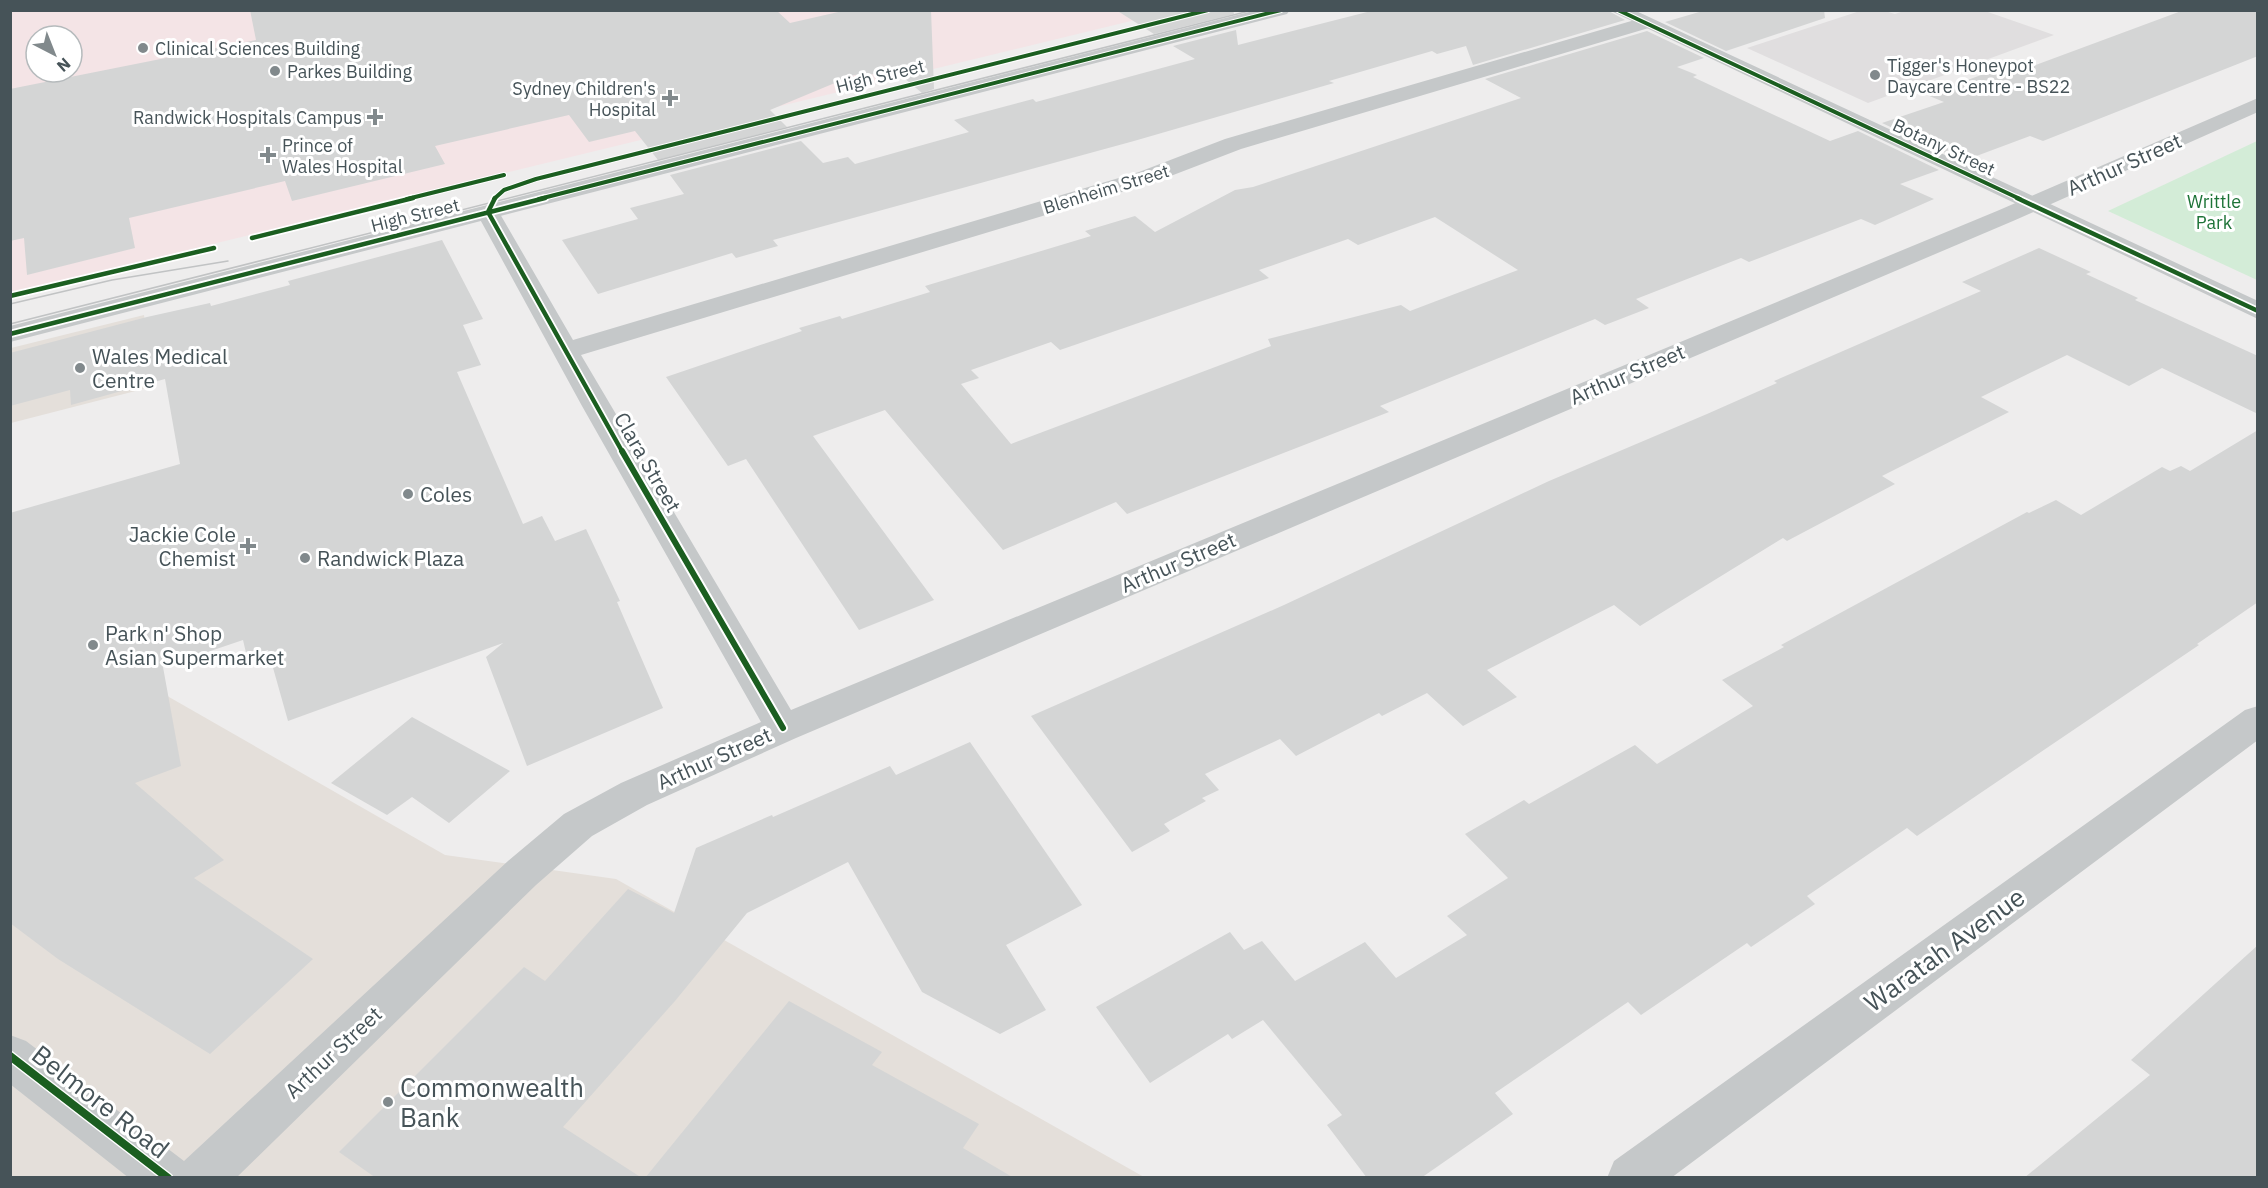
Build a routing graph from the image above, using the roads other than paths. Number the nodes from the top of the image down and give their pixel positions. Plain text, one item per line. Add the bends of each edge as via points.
1 (1208, 10) edge
2 (1281, 10) edge
3 (1618, 10) edge
4 (1645, 23) junction
5 (2258, 104) edge
6 (2031, 204) junction
7 (488, 212) junction
8 (2258, 311) edge
9 (10, 334) edge
10 (565, 351) junction
11 (2258, 720) edge
12 (783, 728) junction
13 (10, 1056) edge
14 (168, 1178) edge
15 (201, 1178) edge
16 (1631, 1178) edge

1 - 7 street, High Street via 595,162 525,182 498,196
2 - 7 street, High Street
3 - 4 street, Botany Street
4 - 6 street, Botany Street
4 - 10 street, Blenheim Street via 1233,144 1147,177
5 - 6 street, Arthur Street
6 - 8 street, Botany Street
6 - 12 street, Arthur Street
7 - 9 street, High Street
7 - 10 street, Clara Street
10 - 12 street, Clara Street
11 - 16 street, Waratah Avenue
12 - 15 street, Arthur Street via 634,794 578,825 522,873
13 - 14 street, Belmore Road

